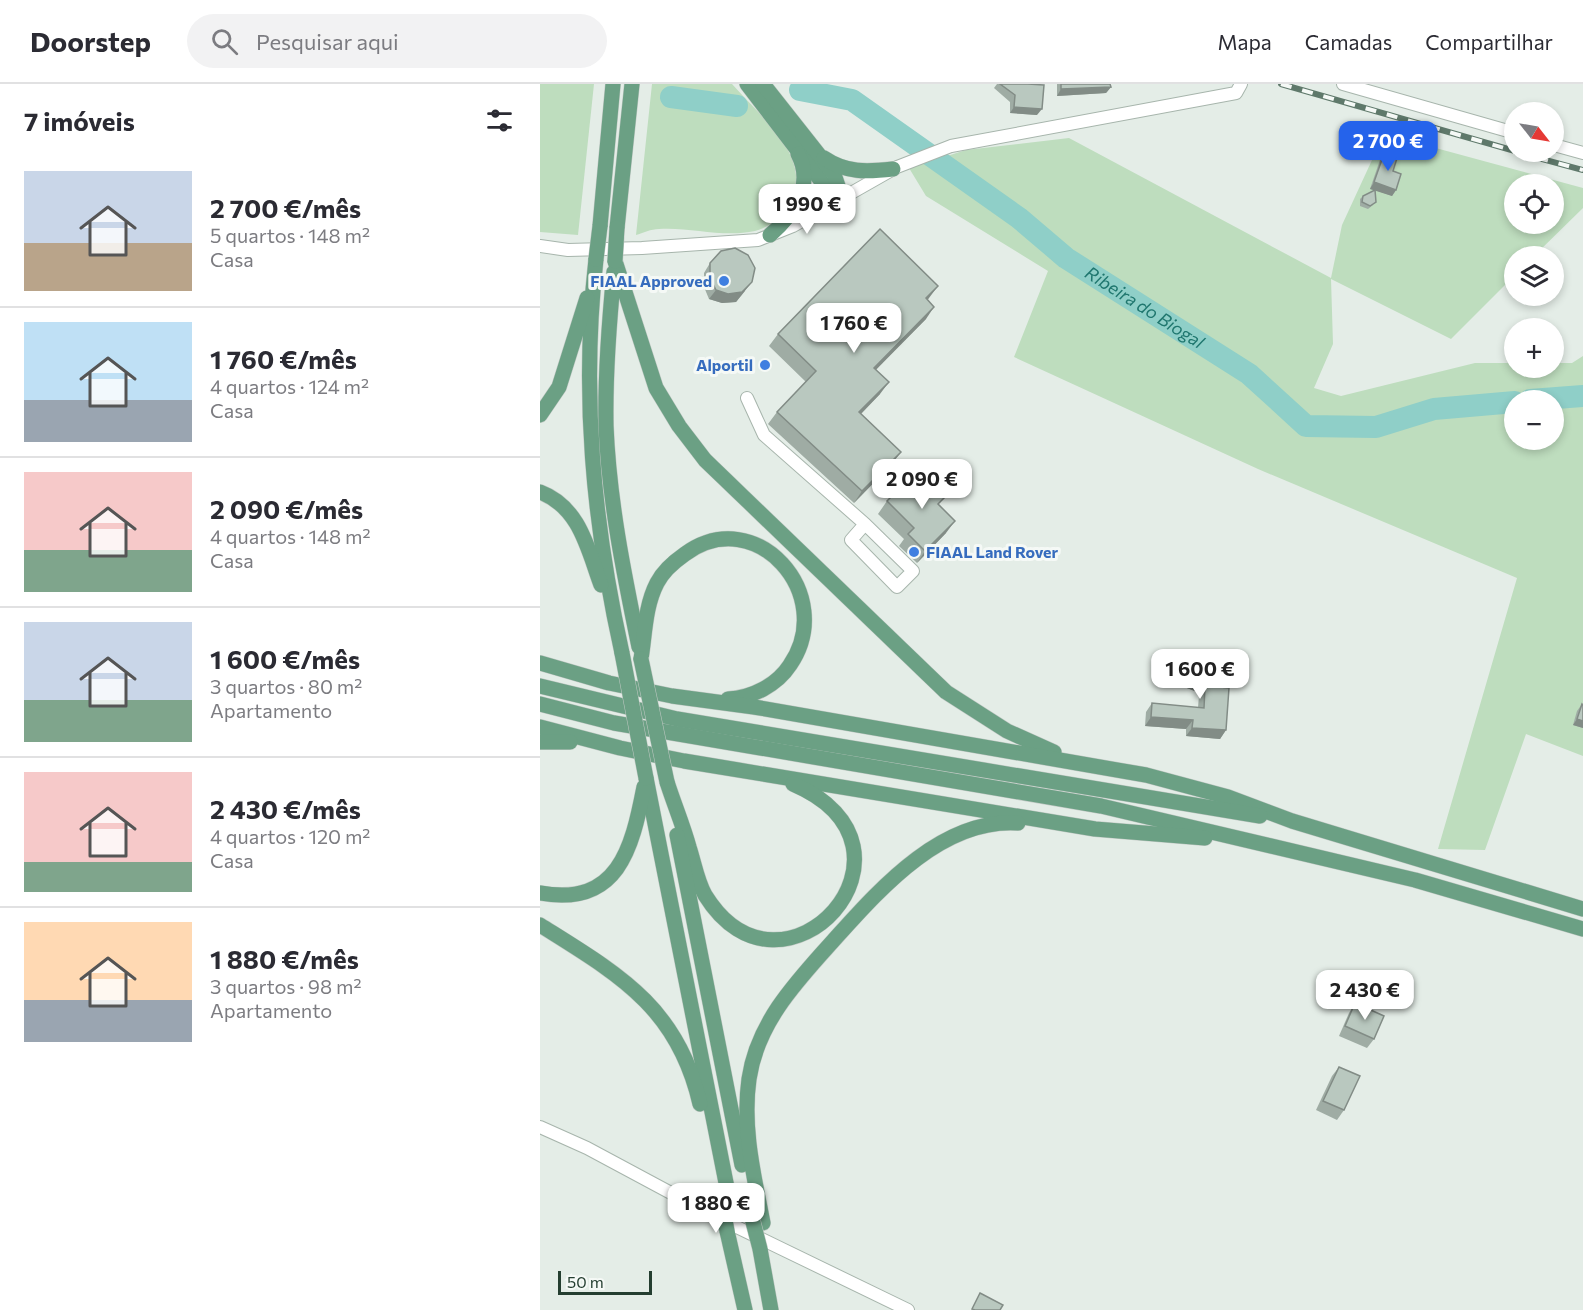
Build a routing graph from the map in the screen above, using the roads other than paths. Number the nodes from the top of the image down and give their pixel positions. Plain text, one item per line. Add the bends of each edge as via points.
1 (606, 84) edge
2 (613, 84) edge
3 (632, 84) edge
4 (638, 84) edge
5 (747, 84) edge
6 (764, 84) edge
7 (1241, 84) edge
8 (1343, 84) edge
9 (612, 103) junction
10 (630, 103) junction
11 (1504, 130) edge
12 (812, 145) junction
13 (794, 146) junction
14 (1564, 147) edge
15 (1583, 153) edge
16 (893, 169) junction
17 (842, 198) junction
18 (770, 235) junction
19 (540, 246) edge
20 (615, 261) junction
21 (596, 264) junction
22 (747, 398) dead end
23 (540, 415) edge
24 (540, 492) edge
25 (865, 524) junction
26 (614, 618) junction
27 (641, 659) junction
28 (540, 663) edge
29 (540, 686) edge
30 (672, 696) junction
31 (540, 704) edge
32 (540, 727) edge
33 (540, 742) edge
34 (620, 748) junction
35 (1094, 765) junction
36 (756, 773) junction
37 (646, 778) junction
38 (667, 782) junction
39 (1292, 821) junction
40 (1095, 829) junction
41 (1256, 842) junction
42 (540, 893) edge
43 (1583, 909) edge
44 (540, 925) edge
45 (1583, 929) edge
46 (540, 1127) edge
47 (726, 1204) junction
48 (758, 1221) junction
49 (732, 1234) junction
50 (765, 1250) junction
51 (745, 1310) edge
52 (751, 1310) edge
53 (771, 1310) edge
54 (776, 1310) edge
55 (908, 1310) edge

1 - 9 main road
2 - 9 main road
3 - 10 main road
4 - 10 main road
5 - 13 main road
6 - 12 main road
7 - 16 street via 1236,93 951,146
8 - 11 street
9 - 21 main road, bridge
10 - 20 main road, bridge
12 - 16 main road via 830,162 852,171
12 - 17 main road via 839,183
13 - 17 main road via 828,190
13 - 18 main road via 803,163 804,183 799,202 789,219
14 - 15 street
16 - 17 street
17 - 18 street
18 - 19 street via 758,240 682,247 568,250
20 - 27 main road via 606,427 617,531
20 - 35 main road via 656,388 705,459 946,692 1007,731
21 - 23 main road via 559,387
21 - 26 main road via 590,339 590,454
22 - 25 street via 764,435
24 - 26 main road via 580,526
25 - 25 street via 913,572 897,587 851,540
26 - 37 main road, bridge
27 - 30 main road via 649,602 657,581 693,548 712,540 734,539 773,553 788,569 799,588 805,631 799,652 787,669 770,685 750,695 731,699
27 - 38 main road, bridge
28 - 30 main road
29 - 39 main road via 677,719
30 - 35 main road
31 - 41 main road via 614,723 1101,806
32 - 34 main road
33 - 34 main road
34 - 36 main road
35 - 39 main road via 1182,784
36 - 38 main road via 790,783 824,801 848,830 855,853 849,890 839,907 825,924 787,939 747,934 728,923 704,894
36 - 40 main road
37 - 42 main road via 631,845 612,875 582,893
37 - 47 main road
38 - 48 main road
39 - 43 main road
40 - 41 main road
40 - 48 main road via 1008,822 977,827 945,842 914,861 883,888 789,991 757,1047 749,1078 749,1149
41 - 45 main road via 1415,880
44 - 47 main road via 608,967 636,989 662,1018 682,1048 695,1080
46 - 55 street
47 - 49 main road, bridge
48 - 50 main road, bridge
49 - 51 main road
49 - 52 main road
50 - 53 main road
50 - 54 main road

